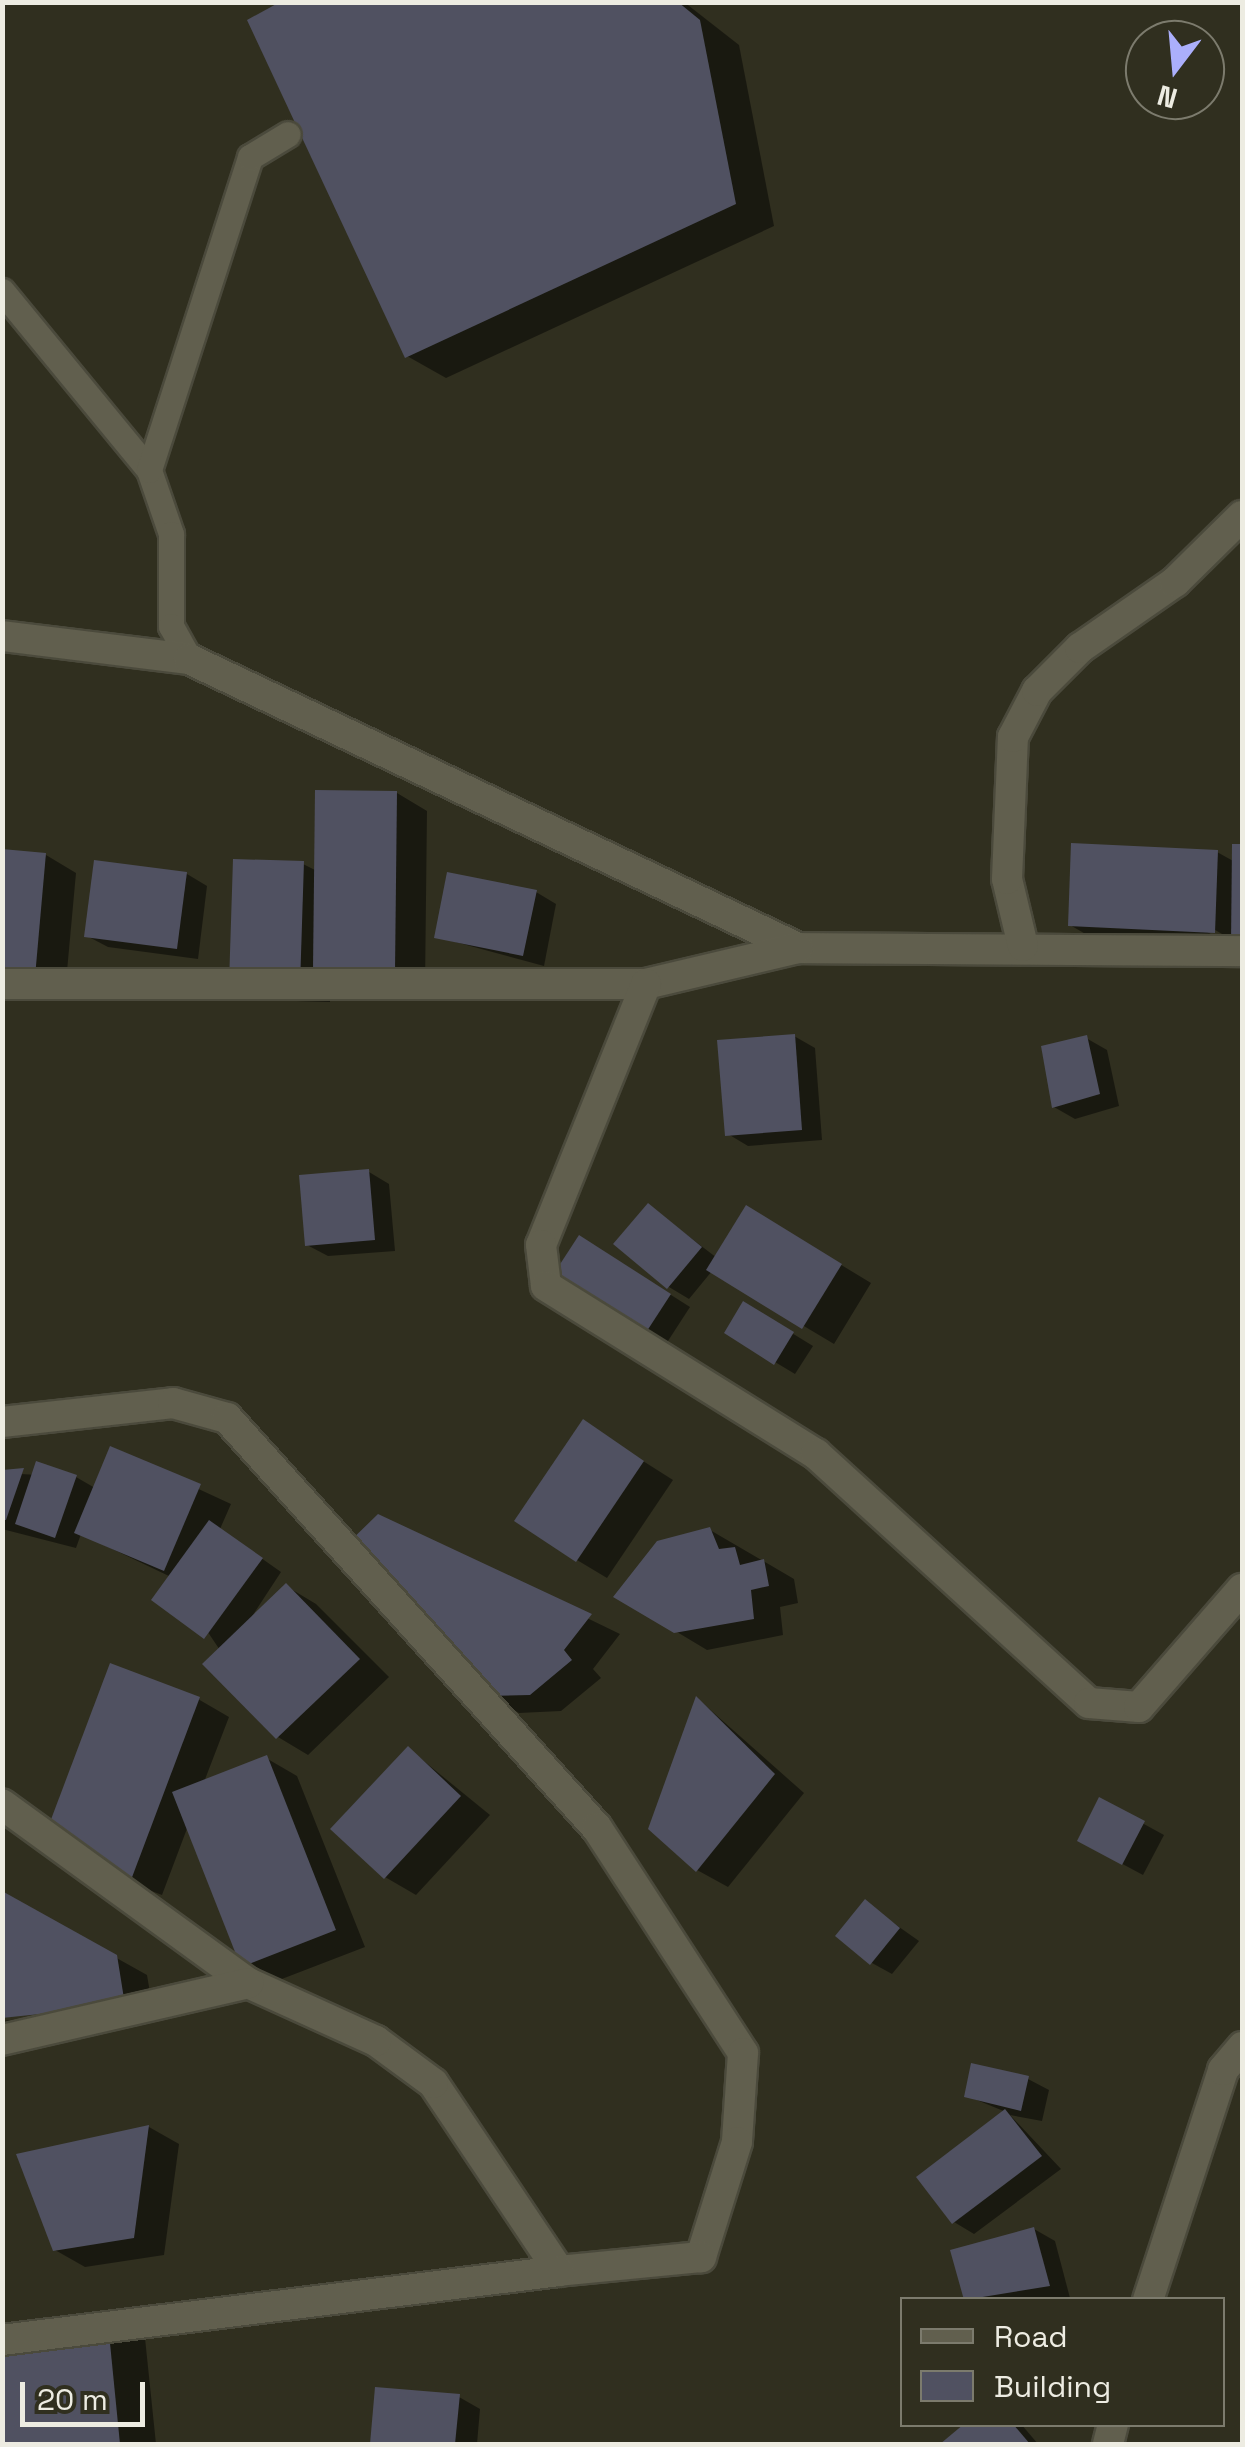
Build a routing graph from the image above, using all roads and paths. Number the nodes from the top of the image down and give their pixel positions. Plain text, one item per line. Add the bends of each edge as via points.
1 (288, 134) dead end
2 (2, 290) edge
3 (149, 470) junction
4 (1242, 516) edge
5 (2, 636) edge
6 (189, 659) junction
7 (1023, 946) junction
8 (798, 948) junction
9 (1242, 950) edge
10 (2, 984) edge
11 (646, 984) junction
12 (2, 1422) edge
13 (1242, 1589) edge
14 (2, 1804) edge
15 (248, 1983) junction
16 (2, 2040) edge
17 (1242, 2047) edge
18 (559, 2271) junction
19 (1149, 2297) edge
20 (2, 2340) edge

1 - 3 lane via 250,157
2 - 3 lane
3 - 6 lane via 171,534 171,626
4 - 7 street via 1175,582 1080,648 1037,691 1013,736 1007,879
5 - 6 street
6 - 8 street
7 - 8 street
7 - 9 street
8 - 11 street
10 - 11 street
11 - 13 street via 540,1245 546,1286 816,1454 1090,1703 1139,1707
12 - 18 street via 173,1403 227,1418 597,1828 675,1937 743,2053 737,2142 701,2256
14 - 15 street
15 - 16 street
15 - 18 street via 376,2042 433,2083
17 - 19 street via 1223,2070
18 - 20 street

